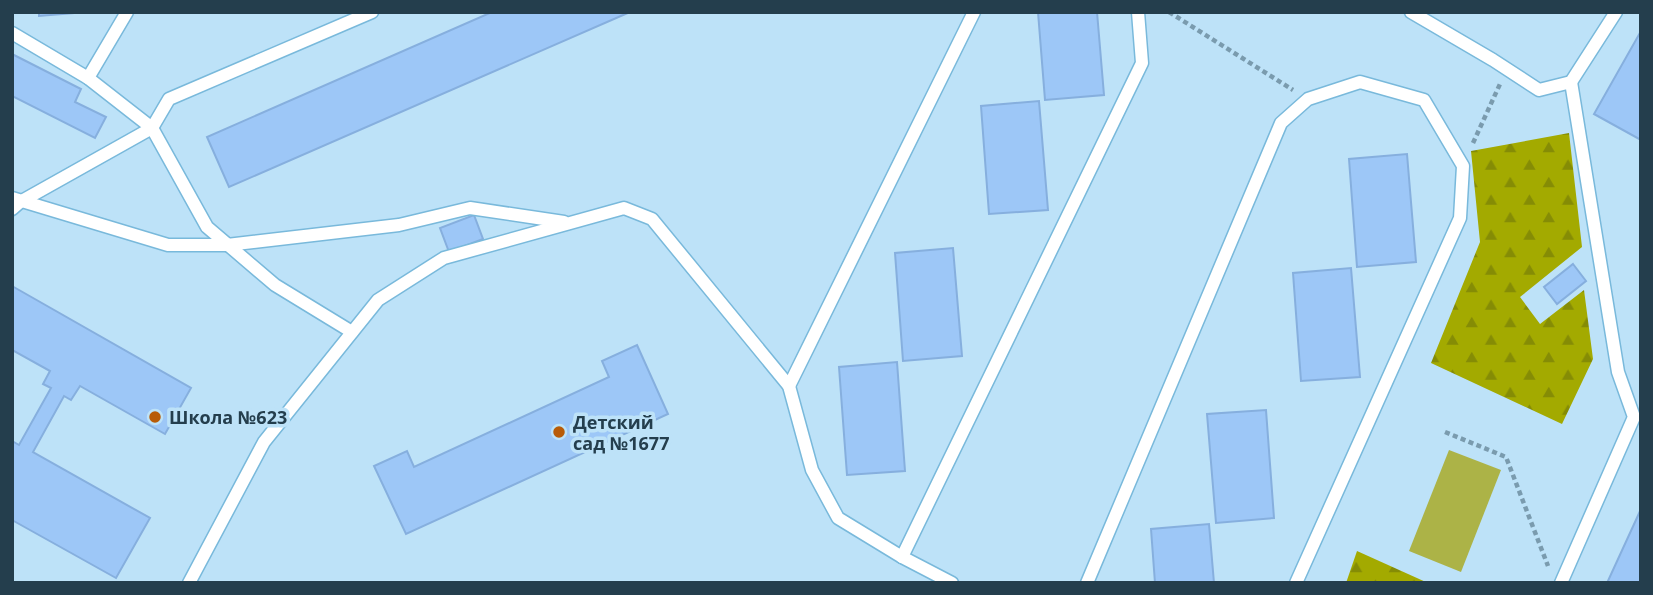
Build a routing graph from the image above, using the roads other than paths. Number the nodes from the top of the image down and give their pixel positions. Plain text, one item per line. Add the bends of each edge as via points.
1 (127, 12) edge
2 (372, 12) edge
3 (974, 12) edge
4 (1138, 12) edge
5 (1411, 12) edge
6 (1616, 12) edge
7 (12, 33) edge
8 (88, 78) junction
9 (1571, 82) junction
10 (152, 128) junction
11 (15, 203) edge
12 (571, 223) junction
13 (227, 245) junction
14 (352, 332) junction
15 (789, 386) junction
16 (902, 557) junction
17 (189, 583) edge
18 (952, 583) edge
19 (1087, 583) edge
20 (1296, 583) edge
21 (1561, 583) edge

1 - 8 lane
2 - 10 lane via 169,99
3 - 15 lane
4 - 16 lane via 1142,63
5 - 9 lane via 1539,90
6 - 9 lane
7 - 8 lane
8 - 10 lane
9 - 21 lane via 1618,372 1633,417
10 - 11 lane
10 - 13 lane via 207,228
11 - 13 lane via 168,245
12 - 13 lane via 470,208 399,225
12 - 14 lane via 444,258 377,300
12 - 15 lane via 624,208 652,219
13 - 14 lane via 275,285
14 - 17 lane via 264,442
15 - 16 lane via 812,470 838,518
16 - 18 lane
19 - 20 lane via 1281,123 1308,99 1360,82 1424,100 1463,166 1460,218

